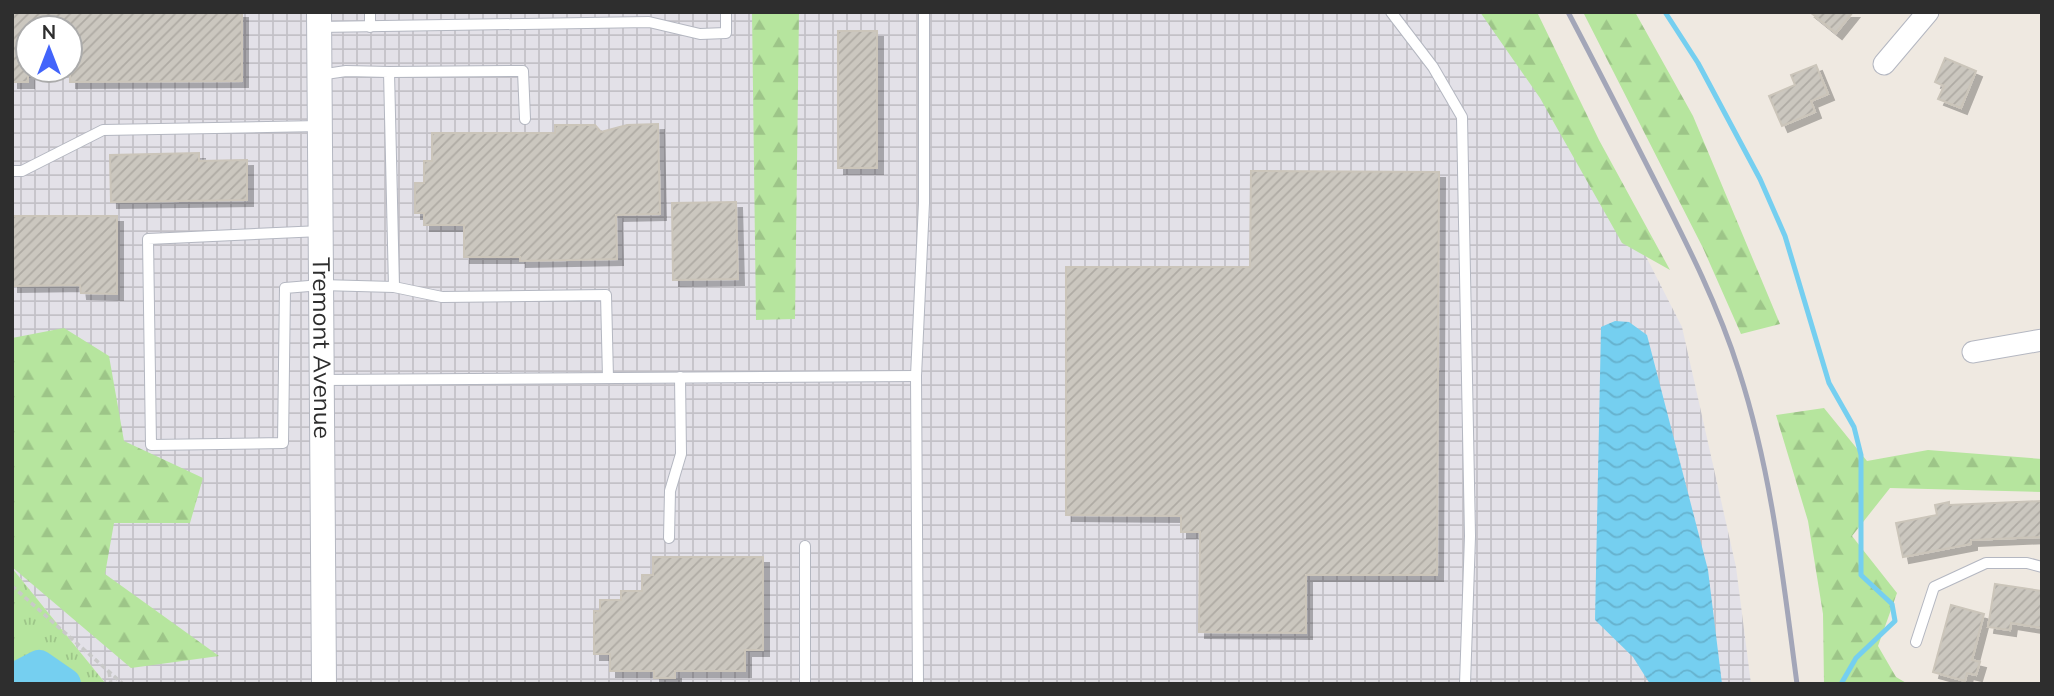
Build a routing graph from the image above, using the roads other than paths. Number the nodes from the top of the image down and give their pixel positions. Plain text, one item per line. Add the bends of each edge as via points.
1 (369, 12) edge
2 (726, 12) edge
3 (923, 12) edge
4 (1391, 12) edge
5 (1928, 12) edge
6 (319, 20) edge
7 (370, 27) junction
8 (1884, 64) dead end
9 (389, 72) junction
10 (320, 75) junction
11 (525, 119) dead end
12 (320, 126) junction
13 (12, 171) edge
14 (321, 231) junction
15 (321, 285) junction
16 (394, 287) junction
17 (2042, 340) edge
18 (1973, 352) dead end
19 (916, 376) junction
20 (680, 377) junction
21 (608, 378) junction
22 (322, 380) junction
23 (669, 538) dead end
24 (805, 546) dead end
25 (2042, 567) edge
26 (1916, 642) dead end
27 (324, 684) edge
28 (805, 684) edge
29 (918, 684) edge
30 (1465, 684) edge

1 - 7 lane
2 - 7 lane via 726,33 699,34 649,22
3 - 19 lane via 923,203
4 - 30 lane via 1433,67 1462,117 1470,536
5 - 8 street
6 - 7 lane
6 - 10 street, Tremont Avenue
9 - 10 lane
9 - 11 lane via 523,71
9 - 16 lane
10 - 12 street, Tremont Avenue
12 - 13 lane via 103,130 22,172
12 - 14 street, Tremont Avenue
14 - 15 street, Tremont Avenue
14 - 15 lane via 148,239 151,446 283,443 285,288
15 - 16 lane
15 - 22 street, Tremont Avenue
16 - 21 lane via 442,297 606,295
17 - 18 street
19 - 20 lane
19 - 29 lane
20 - 21 lane
20 - 23 lane via 681,454 670,491
21 - 22 lane
22 - 27 street, Tremont Avenue
24 - 28 lane
25 - 26 lane via 1986,563 1934,587

